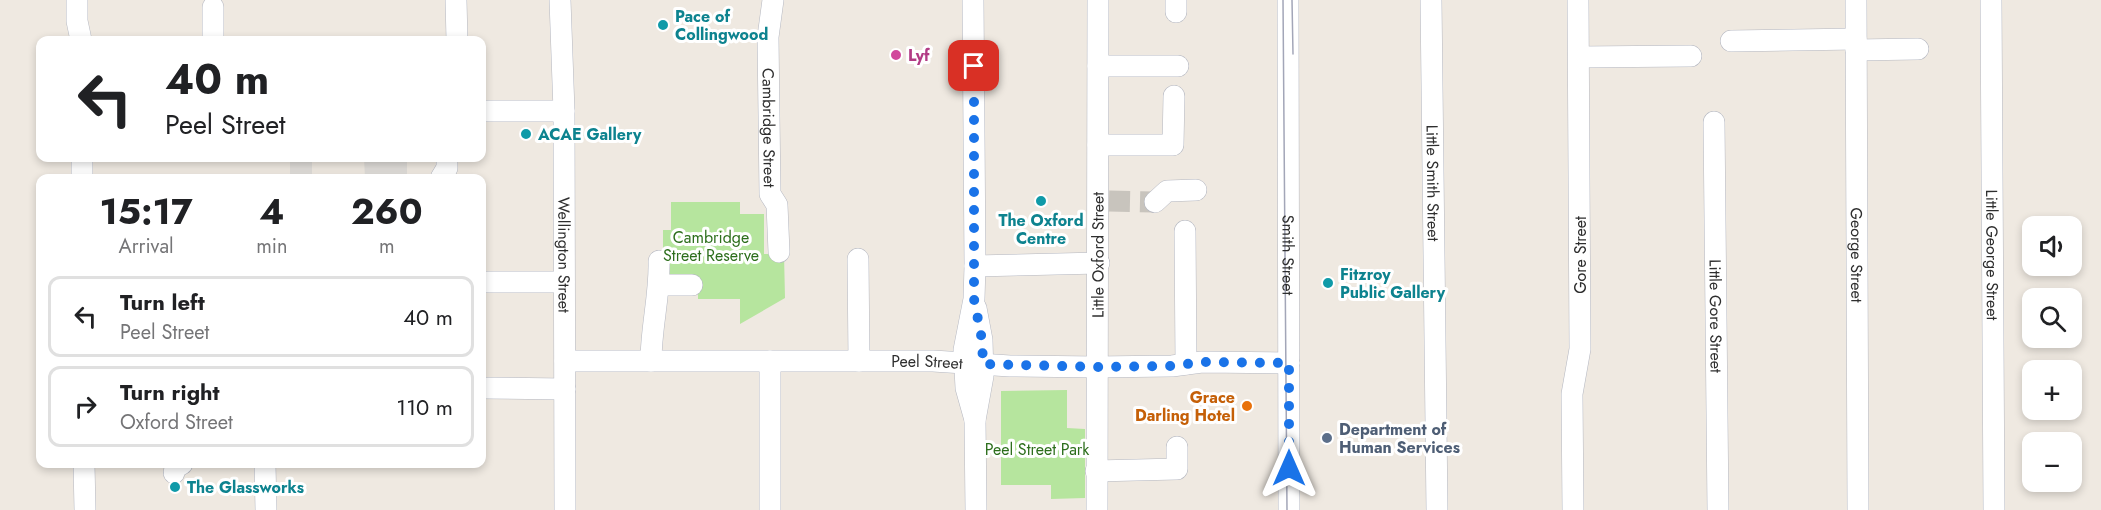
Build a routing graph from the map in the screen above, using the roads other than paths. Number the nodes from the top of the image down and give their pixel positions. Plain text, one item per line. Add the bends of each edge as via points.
1 (77, 0) edge
2 (456, 0) edge
3 (560, 0) edge
4 (758, 0) edge
5 (773, 0) edge
6 (973, 0) edge
7 (1098, 0) edge
8 (1288, 0) edge
9 (1431, 0) edge
10 (1578, 0) edge
11 (1856, 0) edge
12 (1991, 0) edge
13 (213, 7) dead end
14 (80, 36) edge
15 (213, 36) edge
16 (457, 36) edge
17 (768, 37) junction
18 (1731, 41) dead end
19 (1856, 44) junction
20 (1918, 49) dead end
21 (1691, 56) dead end
22 (1579, 57) junction
23 (1098, 66) junction
24 (1178, 66) dead end
25 (1174, 96) dead end
26 (486, 111) edge
27 (564, 111) junction
28 (1714, 122) dead end
29 (1098, 145) junction
30 (1196, 190) dead end
31 (1155, 202) tunnel mouth
32 (1185, 231) dead end
33 (779, 252) dead end
34 (858, 259) dead end
35 (659, 261) dead end
36 (1099, 263) junction
37 (975, 266) junction
38 (486, 282) edge
39 (564, 282) junction
40 (659, 285) junction
41 (692, 285) dead end
42 (859, 360) junction
43 (565, 361) junction
44 (651, 361) junction
45 (770, 361) junction
46 (1289, 363) junction
47 (974, 364) junction
48 (1186, 364) junction
49 (1096, 367) junction
50 (486, 388) edge
51 (565, 390) junction
52 (1177, 447) dead end
53 (84, 468) edge
54 (265, 468) edge
55 (1096, 471) junction
56 (85, 510) edge
57 (266, 510) edge
58 (565, 510) edge
59 (770, 510) edge
60 (976, 510) edge
61 (1097, 510) edge
62 (1289, 510) edge
63 (1437, 510) edge
64 (1573, 510) edge
65 (1718, 510) edge
66 (1858, 510) edge
67 (1994, 510) edge

1 - 14 street
2 - 16 street
3 - 27 street, Wellington Street
4 - 17 street, Cambridge Street
5 - 17 street, Cambridge Street
6 - 37 street
7 - 23 street, Little Oxford Street
8 - 46 street, Smith Street
9 - 63 street, Little Smith Street
10 - 22 street, Gore Street
11 - 19 street, George Street
12 - 67 street, Little George Street
13 - 15 street
17 - 33 street, Cambridge Street via 770,194 777,205
18 - 19 street
19 - 20 street
19 - 66 street, George Street
21 - 22 street
22 - 64 street, Gore Street via 1580,349 1572,394
23 - 24 street
23 - 29 street, Little Oxford Street
25 - 29 street via 1173,146
26 - 27 street
27 - 39 street, Wellington Street
28 - 65 street, Little Gore Street
29 - 36 street, Little Oxford Street via 1103,202
30 - 31 street via 1167,191
32 - 48 street
34 - 42 street
35 - 40 street
36 - 37 street
36 - 49 street, Little Oxford Street
37 - 47 street via 974,299 982,340
38 - 39 street
39 - 43 street, Wellington Street
40 - 41 street
40 - 44 street
42 - 45 street, Peel Street
42 - 47 street, Peel Street
43 - 44 street, Peel Street
43 - 51 street, Wellington Street
44 - 45 street, Peel Street
45 - 59 street
46 - 48 street, Peel Street
46 - 62 street, Smith Street
47 - 49 street, Peel Street
47 - 60 street via 966,388 975,420
48 - 49 street, Peel Street
49 - 55 street, Little Oxford Street
50 - 51 street
51 - 58 street, Wellington Street
52 - 55 street via 1178,470
53 - 56 street
54 - 57 street
55 - 61 street, Little Oxford Street

